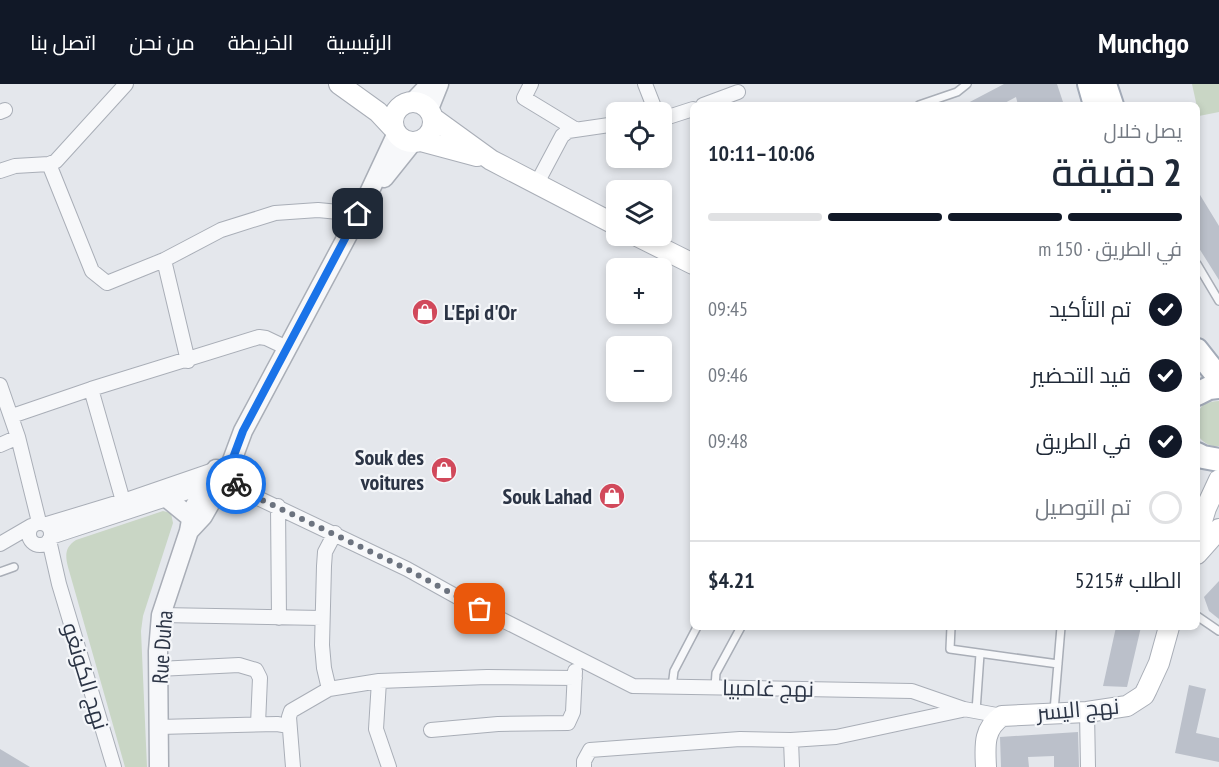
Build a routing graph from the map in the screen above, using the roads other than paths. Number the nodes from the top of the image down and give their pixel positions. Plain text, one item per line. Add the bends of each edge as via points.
1 (126, 84) edge
2 (339, 84) edge
3 (346, 84) edge
4 (430, 84) edge
5 (439, 84) edge
6 (531, 84) edge
7 (645, 84) edge
8 (967, 84) edge
9 (1089, 84) edge
10 (738, 94) edge
11 (652, 102) edge
12 (713, 102) edge
13 (928, 102) edge
14 (1094, 102) edge
15 (419, 108) junction
16 (690, 110) edge
17 (672, 116) edge
18 (606, 125) edge
19 (575, 129) junction
20 (406, 136) junction
21 (491, 160) junction
22 (49, 164) junction
23 (0, 171) edge
24 (537, 183) junction
25 (362, 207) junction
26 (606, 220) edge
27 (657, 246) edge
28 (164, 260) junction
29 (690, 262) edge
30 (1200, 269) edge
31 (1219, 301) edge
32 (287, 348) junction
33 (1200, 350) edge
34 (1200, 352) edge
35 (1219, 360) edge
36 (188, 361) junction
37 (1219, 378) edge
38 (0, 385) edge
39 (91, 389) junction
40 (12, 416) junction
41 (18, 437) junction
42 (0, 445) edge
43 (217, 479) junction
44 (1219, 480) edge
45 (168, 499) junction
46 (278, 506) junction
47 (125, 507) junction
48 (189, 524) junction
49 (1200, 527) edge
50 (1219, 529) edge
51 (335, 533) junction
52 (41, 534) junction
53 (0, 545) edge
54 (1200, 551) edge
55 (14, 567) dead end
56 (0, 572) edge
57 (161, 615) junction
58 (279, 618) junction
59 (322, 618) junction
60 (1200, 618) edge
61 (695, 630) edge
62 (739, 630) edge
63 (951, 630) edge
64 (1061, 630) edge
65 (1167, 630) edge
66 (1219, 631) edge
67 (980, 654) junction
68 (576, 657) junction
69 (1058, 664) junction
70 (158, 669) junction
71 (575, 678) junction
72 (379, 681) junction
73 (672, 688) junction
74 (715, 688) junction
75 (329, 689) junction
76 (970, 711) junction
77 (1054, 712) junction
78 (1087, 712) junction
79 (1002, 716) junction
80 (258, 724) junction
81 (289, 726) junction
82 (159, 727) junction
83 (431, 730) dead end
84 (791, 740) junction
85 (114, 767) edge
86 (159, 767) edge
87 (293, 767) edge
88 (389, 767) edge
89 (584, 767) edge
90 (792, 767) edge
91 (986, 767) edge
92 (1088, 767) edge

1 - 22 street
2 - 20 main road
3 - 15 main road
4 - 15 street
5 - 15 street
6 - 19 street via 524,98
7 - 11 street
8 - 13 lane via 957,92
9 - 14 main road
10 - 12 street
15 - 20 main road via 431,131
15 - 20 main road via 394,113
15 - 21 main road
16 - 17 street
18 - 19 street
19 - 24 street via 562,136
20 - 21 main road
20 - 25 street, Rue Duha
21 - 24 main road
22 - 23 street
22 - 28 street via 92,271 101,280 114,282
24 - 26 main road
25 - 28 street via 275,213 221,230
25 - 32 street, Rue Duha
27 - 29 main road
28 - 36 street
30 - 31 lane
32 - 36 street via 259,337
32 - 43 street, Rue Duha
33 - 35 main road
34 - 37 main road
36 - 39 street
38 - 40 street, نهج الكونغو
39 - 40 street
39 - 47 street
40 - 41 street, نهج الكونغو
41 - 42 street
41 - 52 street, نهج الكونغو
43 - 45 street
43 - 46 street, نهج غامبيا
43 - 47 street
43 - 48 street, Rue Duha via 204,516
44 - 49 main road
45 - 47 street
45 - 48 street
46 - 51 street, نهج غامبيا
46 - 58 street
47 - 52 street
48 - 57 street, Rue Duha
50 - 54 main road
51 - 59 street via 325,552
51 - 68 street, نهج غامبيا
52 - 53 street
52 - 85 street, نهج الكونغو
55 - 56 lane
57 - 58 street
57 - 70 street, Rue Duha
58 - 59 street
59 - 75 street
60 - 66 lane
61 - 73 lane via 674,671
62 - 74 lane via 716,673
63 - 67 lane via 950,649
64 - 69 lane
65 - 78 main road, نهج اليسر via 1144,695 1127,706
67 - 69 lane
67 - 76 lane
68 - 71 street
68 - 73 street, نهج غامبيا via 633,686
69 - 77 lane
70 - 80 street via 239,665 256,670 260,678
70 - 82 street, Rue Duha
71 - 72 street
71 - 83 street via 572,718 568,723
72 - 75 street
72 - 88 street via 376,729
73 - 74 street, نهج غامبيا
74 - 76 street, نهج غامبيا via 912,691
75 - 81 street via 291,711
76 - 79 street
76 - 84 street via 836,737
77 - 78 main road, نهج اليسر
77 - 79 main road, نهج اليسر
78 - 92 street
79 - 91 main road via 986,734
80 - 81 street
80 - 82 street
81 - 87 street
82 - 86 street, Rue Duha
84 - 89 street via 740,739 590,750
84 - 90 street

